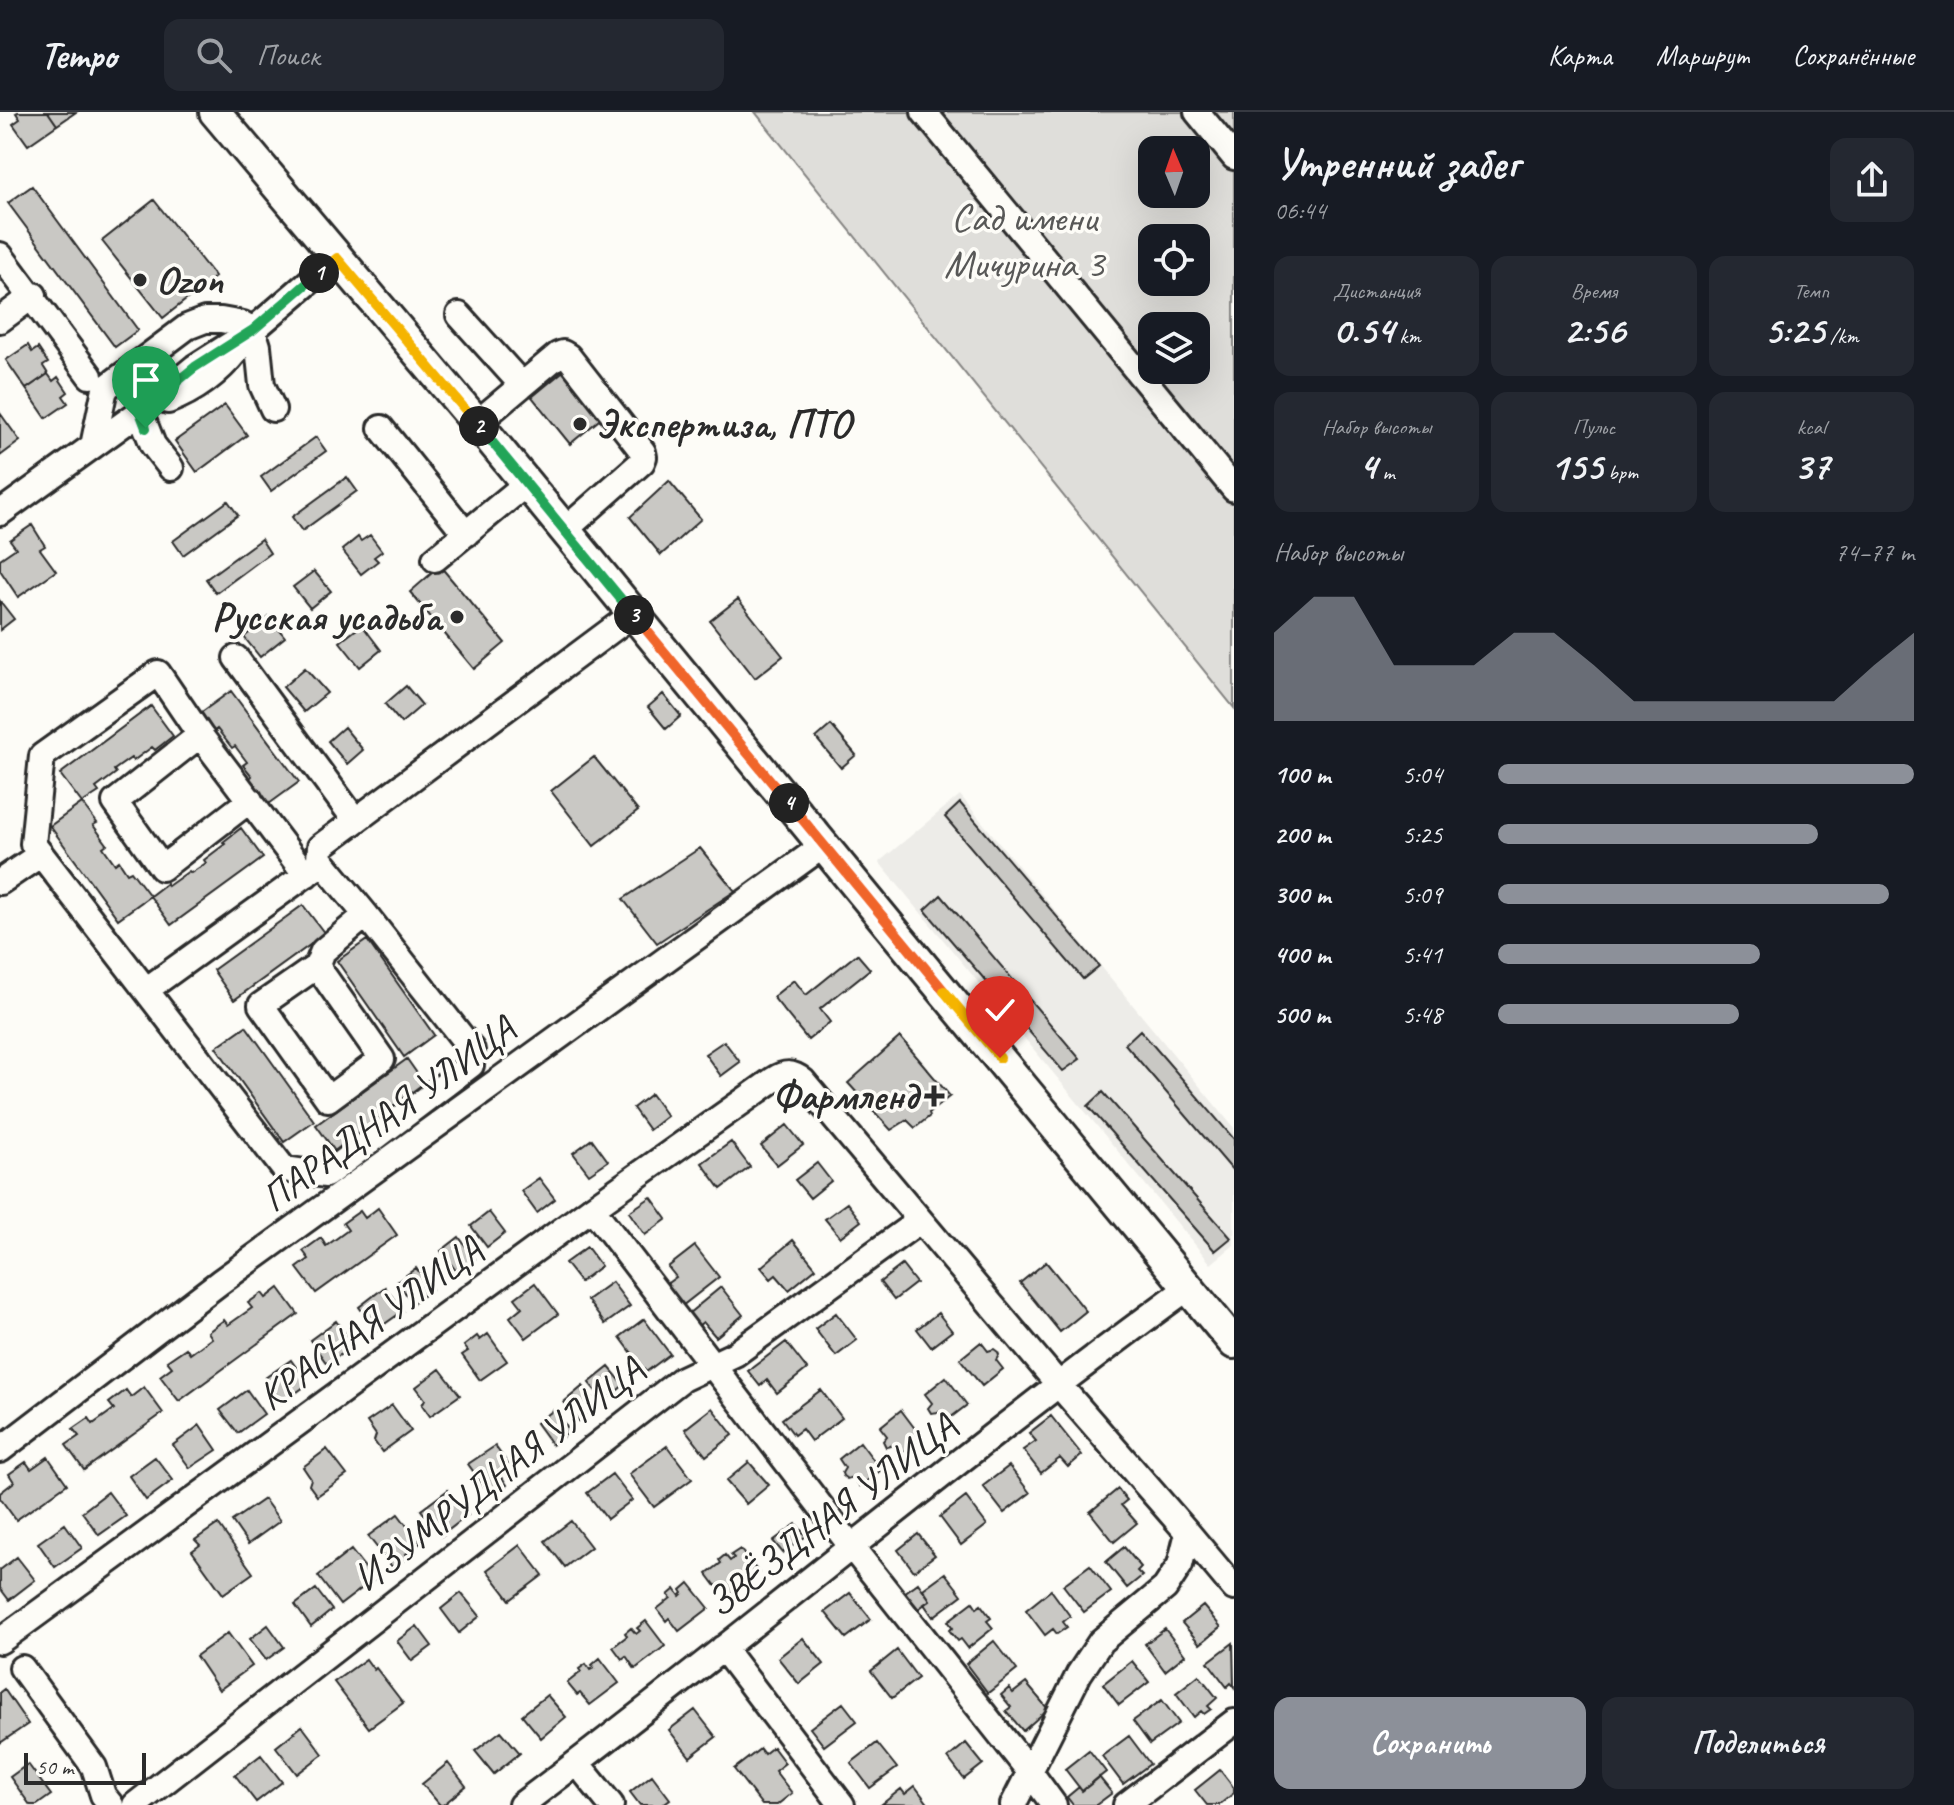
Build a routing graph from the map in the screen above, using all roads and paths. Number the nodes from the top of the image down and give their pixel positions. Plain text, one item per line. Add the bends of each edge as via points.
1 (215, 112) edge
2 (924, 112) edge
3 (1197, 112) edge
4 (1234, 157) edge
5 (0, 255) edge
6 (337, 258) junction
7 (33, 296) junction
8 (459, 315) dead end
9 (0, 320) edge
10 (253, 330) junction
11 (90, 376) dead end
12 (522, 385) junction
13 (273, 409) dead end
14 (140, 412) junction
15 (477, 423) junction
16 (381, 428) dead end
17 (93, 446) junction
18 (171, 468) dead end
19 (526, 484) junction
20 (1234, 489) edge
21 (1, 512) edge
22 (565, 530) junction
23 (466, 534) junction
24 (435, 559) dead end
25 (633, 614) junction
26 (236, 658) dead end
27 (200, 735) junction
28 (250, 800) junction
29 (355, 820) junction
30 (824, 845) junction
31 (41, 854) junction
32 (314, 868) junction
33 (0, 882) edge
34 (366, 915) junction
35 (317, 966) junction
36 (146, 990) junction
37 (592, 1208) junction
38 (919, 1221) junction
39 (1189, 1287) junction
40 (1234, 1343) edge
41 (712, 1364) junction
42 (1059, 1385) junction
43 (0, 1450) edge
44 (1188, 1533) junction
45 (851, 1546) junction
46 (1234, 1588) edge
47 (0, 1641) edge
48 (723, 1648) junction
49 (22, 1668) dead end
50 (1234, 1722) edge
51 (577, 1763) junction
52 (1030, 1772) junction
53 (111, 1805) edge
54 (135, 1805) edge
55 (521, 1805) edge
56 (611, 1805) edge
57 (842, 1805) edge
58 (1013, 1805) edge
59 (1054, 1805) edge
60 (1126, 1805) edge

1 - 6 main road
2 - 20 street
3 - 4 street
5 - 7 street
6 - 10 street
6 - 15 main road
7 - 9 street
7 - 11 street
8 - 12 street
10 - 13 street via 262,385
10 - 14 street via 206,382
10 - 17 street via 221,320 187,327 107,387
12 - 15 street
12 - 22 street via 566,354 644,455
14 - 17 street
14 - 18 street via 153,445
15 - 19 main road
16 - 23 street
17 - 21 street
19 - 22 main road
19 - 23 street
22 - 25 main road
23 - 24 street
25 - 29 street
25 - 30 main road
26 - 29 street
27 - 28 street
27 - 28 street via 115,802 162,868
27 - 31 street via 158,673 42,756 33,844
28 - 32 street
29 - 32 street via 320,847
30 - 39 main road
30 - 43 street, ПАРАДНАЯ УЛИЦА via 220,1282
31 - 33 street
31 - 36 street
32 - 34 street
32 - 36 street
34 - 35 street via 323,951
34 - 36 street via 472,1050 471,1065 326,1175 284,1169
35 - 35 street via 261,1005 328,1099 382,1059
37 - 38 street, КРАСНАЯ УЛИЦА via 773,1080 790,1074 803,1081
37 - 41 street
37 - 47 street, КРАСНАЯ УЛИЦА
38 - 41 street, ИЗУМРУДНАЯ УЛИЦА via 735,1354
38 - 42 street
39 - 40 main road
39 - 42 street, ЗВЁЗДНАЯ УЛИЦА
41 - 45 street
41 - 54 street, ИЗУМРУДНАЯ УЛИЦА via 682,1379
42 - 44 street
42 - 45 street, ЗВЁЗДНАЯ УЛИЦА
44 - 46 street
44 - 52 street via 1180,1565 1165,1588 1091,1655
45 - 48 street, ЗВЁЗДНАЯ УЛИЦА
45 - 52 street
48 - 51 street, ЗВЁЗДНАЯ УЛИЦА
48 - 57 street
49 - 53 street via 94,1767
50 - 60 street
51 - 55 street, ЗВЁЗДНАЯ УЛИЦА
51 - 56 street
52 - 58 street
52 - 59 street

